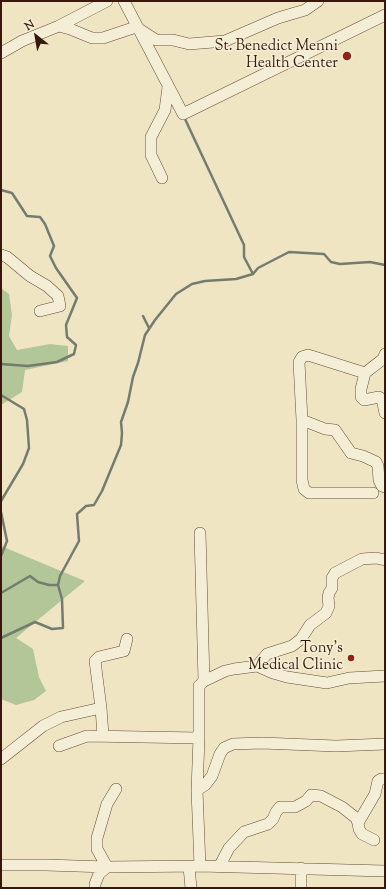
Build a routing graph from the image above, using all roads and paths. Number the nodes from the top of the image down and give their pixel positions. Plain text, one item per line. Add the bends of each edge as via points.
1 (108, 1) edge
2 (124, 1) edge
3 (318, 1) edge
4 (385, 15) edge
5 (59, 26) junction
6 (136, 26) junction
7 (1, 53) edge
8 (168, 87) junction
9 (162, 178) dead end
10 (1, 255) edge
11 (40, 311) dead end
12 (385, 354) edge
13 (365, 373) junction
14 (385, 413) edge
15 (302, 420) junction
16 (385, 487) edge
17 (373, 493) dead end
18 (200, 533) dead end
19 (385, 560) edge
20 (127, 639) dead end
21 (257, 666) junction
22 (385, 676) edge
23 (204, 681) junction
24 (102, 708) junction
25 (103, 735) junction
26 (199, 738) junction
27 (385, 744) edge
28 (59, 746) dead end
29 (1, 759) edge
30 (385, 780) edge
31 (116, 789) dead end
32 (197, 790) junction
33 (358, 823) junction
34 (374, 840) dead end
35 (1, 865) edge
36 (194, 866) junction
37 (107, 867) junction
38 (219, 867) junction
39 (301, 868) junction
40 (385, 871) edge
41 (95, 888) edge
42 (191, 888) edge
43 (302, 888) edge

1 - 5 street
2 - 6 street
3 - 6 street via 305,10 278,18 225,41 189,44 173,40 156,40
4 - 8 street via 183,114
5 - 6 street via 92,38 103,38
5 - 7 street via 22,41
6 - 8 street
8 - 9 street via 165,110 151,137 151,155
10 - 11 street via 58,296 60,306
12 - 13 street
13 - 14 street via 361,397 364,400 379,397 382,399
13 - 15 street via 308,355 302,357 299,362
15 - 16 street via 335,430 352,453 376,462 379,480
15 - 17 street via 304,489 309,493
18 - 23 street
19 - 21 street via 362,559 335,573 326,613 310,625 301,639 292,646 267,654
20 - 24 street via 124,651 99,657 95,661
21 - 22 street via 273,674 327,683 349,678
21 - 23 street via 230,670
23 - 26 street via 198,686
24 - 25 street
24 - 29 street via 62,717 43,726
25 - 26 street
25 - 28 street via 87,736
26 - 32 street
27 - 32 street via 233,744 224,748 212,776
30 - 33 street via 378,781 375,794
31 - 37 street via 107,804 97,838 97,849
32 - 36 street
33 - 34 street via 362,834
33 - 38 street via 356,818 342,807 321,796 312,795 295,807 280,807 268,824 244,832 229,848
35 - 37 street
36 - 37 street
36 - 38 street
36 - 42 street
37 - 41 street via 99,874
38 - 39 street
39 - 40 street
39 - 43 street

